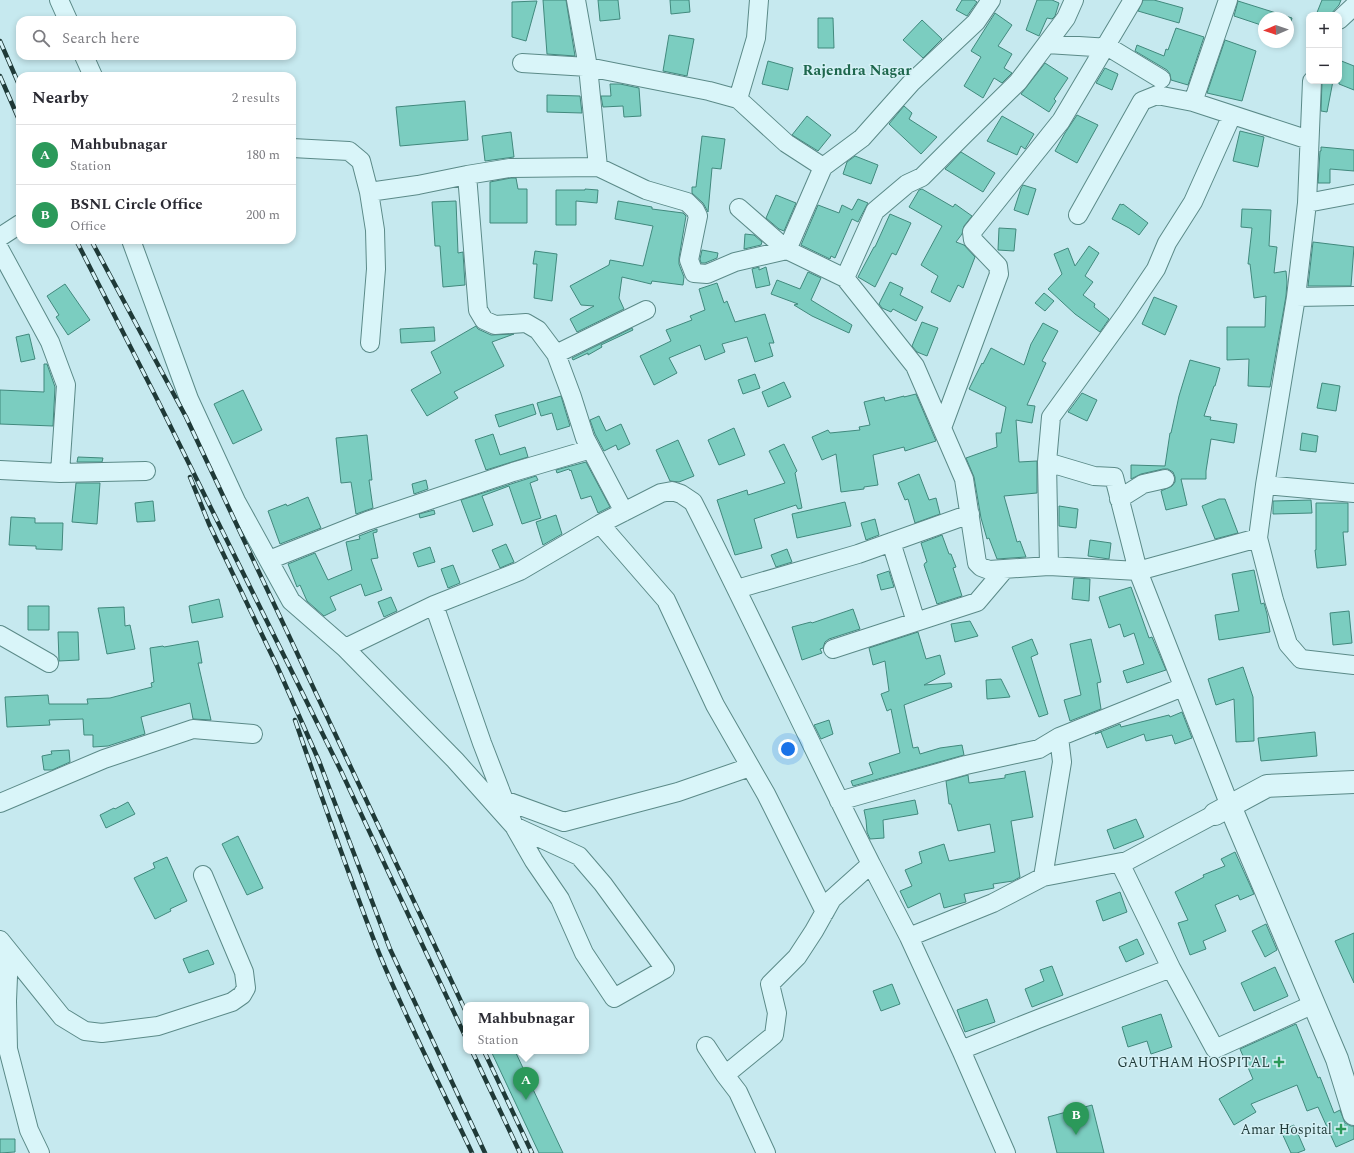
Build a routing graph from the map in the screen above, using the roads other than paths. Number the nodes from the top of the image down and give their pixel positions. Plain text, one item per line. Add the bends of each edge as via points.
1 (59, 0) edge
2 (576, 0) edge
3 (760, 0) edge
4 (991, 0) edge
5 (1074, 0) edge
6 (1133, 0) edge
7 (1228, 0) edge
8 (1354, 6) edge
9 (66, 16) edge
10 (1342, 17) edge
11 (1047, 44) junction
12 (1104, 48) junction
13 (86, 60) edge
14 (522, 63) dead end
15 (588, 68) junction
16 (91, 72) edge
17 (1161, 79) dead end
18 (1312, 84) edge
19 (738, 98) junction
20 (1193, 102) junction
21 (1232, 115) junction
22 (1309, 140) junction
23 (296, 148) edge
24 (598, 167) junction
25 (823, 167) junction
26 (467, 175) junction
27 (369, 192) junction
28 (1354, 194) edge
29 (1308, 204) junction
30 (739, 208) dead end
31 (1078, 215) dead end
32 (16, 227) edge
33 (0, 237) edge
34 (132, 244) edge
35 (0, 250) edge
36 (787, 250) junction
37 (845, 278) junction
38 (1354, 296) edge
39 (1296, 297) junction
40 (646, 310) dead end
41 (370, 343) dead end
42 (556, 354) junction
43 (942, 428) junction
44 (591, 449) junction
45 (1047, 462) junction
46 (0, 470) edge
47 (146, 471) dead end
48 (60, 473) junction
49 (1165, 479) dead end
50 (1265, 485) junction
51 (1354, 493) edge
52 (1119, 499) junction
53 (624, 512) junction
54 (970, 514) junction
55 (600, 524) junction
56 (1258, 538) junction
57 (890, 542) junction
58 (269, 560) junction
59 (1049, 566) junction
60 (1005, 569) junction
61 (1138, 571) junction
62 (737, 589) junction
63 (434, 605) junction
64 (916, 622) junction
65 (0, 635) edge
66 (344, 648) junction
67 (833, 649) dead end
68 (48, 663) dead end
69 (1354, 665) edge
70 (1183, 687) junction
71 (254, 734) dead end
72 (1059, 737) junction
73 (750, 767) junction
74 (1353, 786) edge
75 (504, 800) junction
76 (839, 801) junction
77 (0, 803) edge
78 (1223, 810) junction
79 (514, 826) junction
80 (1120, 863) junction
81 (871, 864) junction
82 (203, 875) dead end
83 (1043, 877) junction
84 (824, 912) junction
85 (909, 937) junction
86 (4, 946) edge
87 (1171, 968) junction
88 (1314, 1004) junction
89 (706, 1046) dead end
90 (961, 1050) junction
91 (724, 1075) junction
92 (1354, 1114) edge
93 (40, 1153) edge
94 (766, 1153) edge
95 (1006, 1153) edge

1 - 9 street
2 - 15 street
3 - 19 street via 756,38
4 - 25 street via 976,22 911,83 862,138
5 - 11 street via 1066,18
6 - 12 street
7 - 20 street
8 - 10 street
11 - 12 street
11 - 37 street via 1018,82 922,178 907,184 875,211
12 - 17 street via 1110,48
12 - 43 street via 1061,121 972,232 974,240 998,266 999,274
13 - 16 street
14 - 15 street
15 - 19 street
15 - 24 street
18 - 22 street
19 - 25 street via 786,143
20 - 21 street
20 - 31 street via 1157,95 1142,101
21 - 22 street
21 - 45 street via 1193,202 1167,243 1156,269 1052,417
22 - 29 street
23 - 27 street via 349,151 361,161
24 - 26 street via 510,168
24 - 36 street via 646,190 687,202 695,210 698,216 689,260 694,273 707,274 735,262
25 - 36 street
26 - 27 street
26 - 42 street via 478,310 484,320 495,325 526,323 538,330
27 - 41 street via 375,230 376,269
28 - 29 street
29 - 39 street
30 - 36 street
32 - 33 street
34 - 58 street via 189,399 236,501
35 - 48 street via 50,342 66,385
36 - 37 street
37 - 43 street via 915,366
38 - 39 street
39 - 50 street
40 - 42 street
42 - 44 street
43 - 54 street via 964,479
44 - 53 street
44 - 58 street via 367,521
45 - 52 street via 1094,476 1114,477
45 - 59 street
46 - 48 street
47 - 48 street
49 - 52 street via 1143,484
50 - 51 street
50 - 56 street
52 - 61 street
53 - 55 street
53 - 62 street via 661,493 672,491 693,502
54 - 57 street
54 - 60 street via 977,563 989,570
55 - 63 street via 520,571
55 - 73 street via 666,600 715,705
56 - 61 street
56 - 69 street via 1288,644 1301,659
57 - 62 street via 858,554
57 - 64 street
58 - 66 street via 291,601
59 - 60 street
59 - 61 street
60 - 64 street via 977,602
61 - 70 street
62 - 76 street
63 - 66 street
63 - 75 street
64 - 67 street
65 - 68 street
66 - 79 street via 455,760
70 - 72 street
70 - 78 street
71 - 77 street via 193,729 104,759
72 - 76 street via 1039,750 966,765
72 - 83 street via 1062,762
73 - 75 street via 678,792 564,822
73 - 84 street
74 - 78 street via 1267,786
75 - 79 street
76 - 81 street
78 - 80 street
78 - 88 street
79 - 79 street via 579,856 603,884 665,969 614,998 584,953 560,899
80 - 83 street
80 - 87 street
81 - 84 street via 832,899
81 - 85 street
82 - 86 street via 244,972 246,988 242,995 232,1002 158,1026 102,1033 85,1031 62,1016
83 - 85 street via 993,903
84 - 91 street via 797,957 770,984 777,1013 774,1035
85 - 90 street
86 - 93 street via 8,1049 29,1130
87 - 88 street via 1215,1049
87 - 90 street
88 - 92 street via 1337,1059
89 - 91 street
90 - 95 street
91 - 94 street via 738,1092

